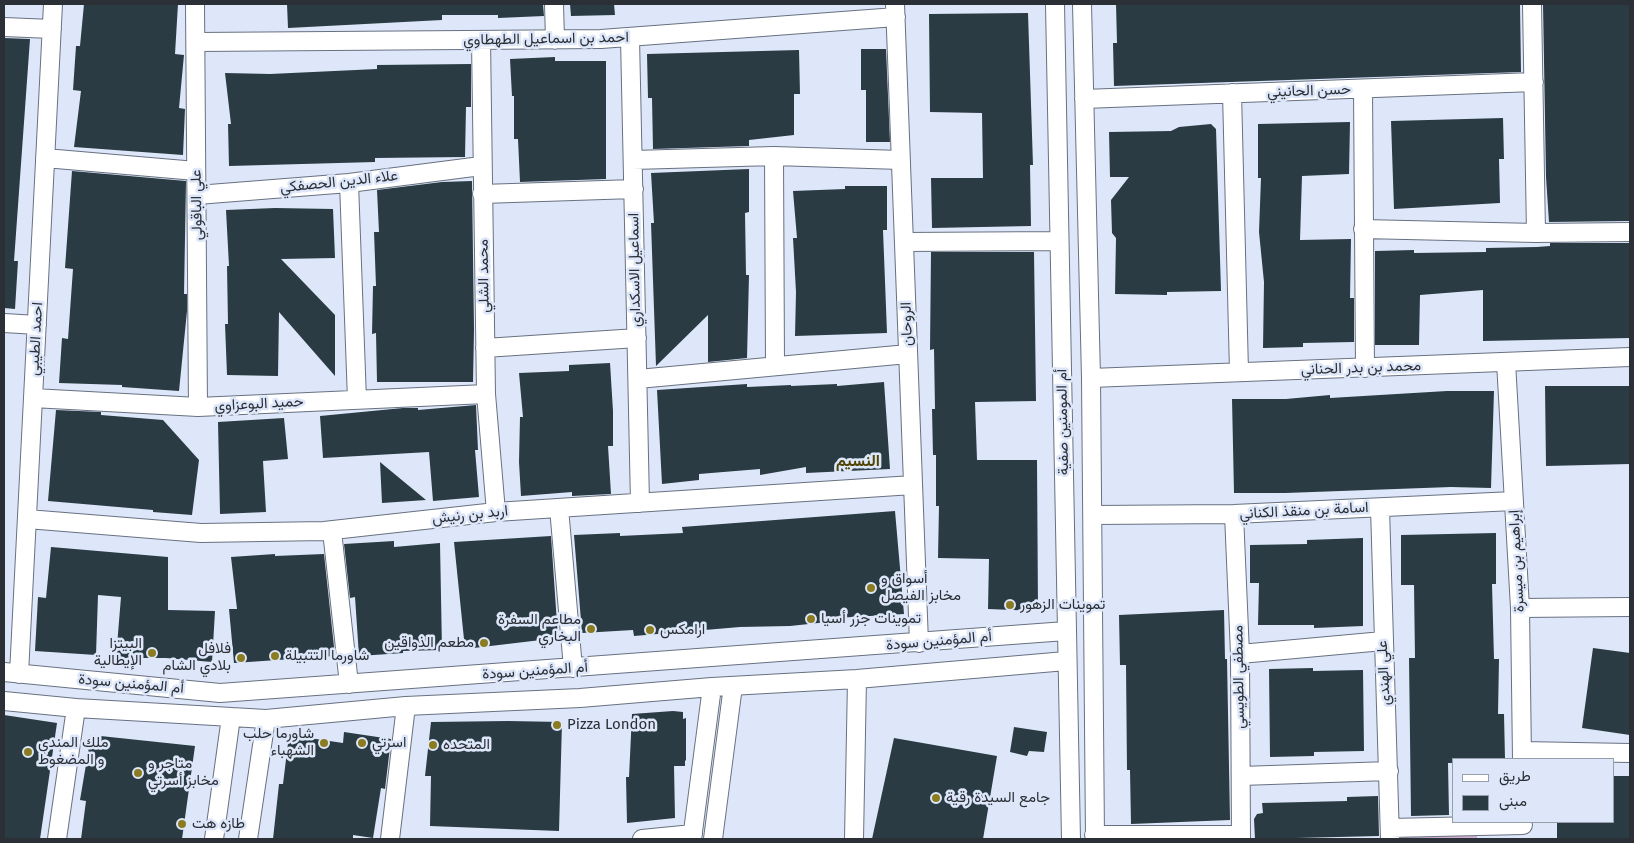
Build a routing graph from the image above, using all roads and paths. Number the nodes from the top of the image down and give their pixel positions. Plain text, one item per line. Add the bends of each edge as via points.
1 (53, 4) edge
2 (195, 4) edge
3 (554, 4) edge
4 (1055, 4) edge
5 (1082, 4) edge
6 (1532, 4) edge
7 (896, 10) edge
8 (4, 27) edge
9 (52, 28) junction
10 (630, 38) junction
11 (481, 40) junction
12 (555, 40) junction
13 (196, 42) junction
14 (1534, 82) junction
15 (1363, 89) junction
16 (1232, 93) junction
17 (1084, 99) junction
18 (774, 156) junction
19 (45, 158) junction
20 (632, 160) junction
21 (901, 160) junction
22 (481, 166) junction
23 (196, 171) junction
24 (349, 182) junction
25 (634, 189) junction
26 (197, 194) junction
27 (482, 194) junction
28 (1363, 229) junction
29 (1630, 232) edge
30 (1536, 233) junction
31 (1059, 241) junction
32 (904, 242) junction
33 (4, 323) edge
34 (37, 325) junction
35 (637, 338) junction
36 (485, 348) junction
37 (908, 354) junction
38 (1630, 357) edge
39 (1506, 362) junction
40 (775, 366) junction
41 (1365, 368) junction
42 (1239, 372) junction
43 (1092, 378) junction
44 (638, 379) junction
45 (486, 394) junction
46 (33, 398) junction
47 (357, 400) junction
48 (198, 407) junction
49 (913, 485) junction
50 (640, 502) junction
51 (1514, 502) junction
52 (559, 508) junction
53 (1380, 508) junction
54 (496, 512) junction
55 (1234, 514) junction
56 (1094, 515) junction
57 (27, 519) junction
58 (332, 530) junction
59 (1630, 607) edge
60 (1520, 608) junction
61 (1066, 631) junction
62 (1383, 641) junction
63 (919, 643) junction
64 (1240, 654) junction
65 (1066, 661) junction
66 (573, 668) junction
67 (11, 673) edge
68 (856, 679) junction
69 (349, 684) junction
70 (733, 686) junction
71 (712, 687) junction
72 (4, 701) edge
73 (406, 706) junction
74 (76, 708) junction
75 (231, 717) junction
76 (266, 719) junction
77 (1630, 753) edge
78 (1522, 755) edge
79 (1389, 772) junction
80 (1241, 776) junction
81 (1524, 829) edge
82 (1390, 833) edge
83 (692, 837) edge
84 (1095, 837) edge
85 (1241, 837) edge
86 (57, 839) edge
87 (214, 839) edge
88 (248, 839) edge
89 (390, 839) edge
90 (642, 839) edge
91 (713, 839) edge
92 (854, 839) edge
93 (1071, 839) edge

1 - 9 street, احمد الطيبي
2 - 13 street, علي الباقولي
3 - 12 street
4 - 31 street, أم المومنين صفية
5 - 17 street, أم المومنين صفية
6 - 14 street
7 - 10 street, احمد بن اسماعيل الطهطاوي
7 - 21 street, الروحان
8 - 9 street
9 - 19 street, احمد الطيبي
10 - 12 street, احمد بن اسماعيل الطهطاوي
10 - 20 street, اسماعيل الاسكداري
11 - 12 street, احمد بن اسماعيل الطهطاوي
11 - 13 street, احمد بن اسماعيل الطهطاوي
11 - 22 street, محمد الشلي
13 - 23 street, علي الباقولي
14 - 15 street, حسن الحانيني
14 - 30 street
15 - 16 street, حسن الحانيني
15 - 28 street
16 - 17 street, حسن الحانيني
16 - 42 street
17 - 43 street, أم المومنين صفية
18 - 20 street
18 - 21 street
18 - 40 street
19 - 23 street
19 - 34 street, احمد الطيبي
20 - 25 street, اسماعيل الاسكداري
21 - 32 street, الروحان
22 - 24 street, علاء الدين الحصفكي
22 - 27 street, محمد الشلي
23 - 26 street, علي الباقولي
24 - 26 street, علاء الدين الحصفكي
24 - 47 street
25 - 27 street
25 - 35 street, اسماعيل الاسكداري
26 - 48 street, علي الباقولي
27 - 36 street, محمد الشلي
28 - 30 street
28 - 41 street
29 - 30 street
31 - 32 street
31 - 61 street, أم المومنين صفية
32 - 37 street, الروحان
33 - 34 street
34 - 46 street, احمد الطيبي
35 - 36 street
35 - 44 street, اسماعيل الاسكداري
36 - 45 street, محمد الشلي
37 - 40 street
37 - 49 street, الروحان
38 - 39 street, محمد بن بدر الحناني
39 - 41 street, محمد بن بدر الحناني
39 - 51 street, إبراهيم بن ميسرة
40 - 44 street
41 - 42 street, محمد بن بدر الحناني
42 - 43 street, محمد بن بدر الحناني
43 - 56 street, أم المومنين صفية
44 - 50 street, اسماعيل الاسكداري
45 - 47 street, حميد البوعزاوي
45 - 54 street, محمد الشلي
46 - 48 street, حميد البوعزاوي
46 - 57 street, احمد الطيبي
47 - 48 street, حميد البوعزاوي
49 - 50 street, اربد بن رنيش
49 - 63 street, الروحان
50 - 52 street, اربد بن رنيش
51 - 53 street, اسامة بن منقذ الكناني
51 - 60 street, إبراهيم بن ميسرة
52 - 54 street, اربد بن رنيش
52 - 66 street
53 - 55 street, اسامة بن منقذ الكناني
53 - 62 street, علي الهندي
54 - 58 street, اربد بن رنيش
55 - 56 street, اسامة بن منقذ الكناني
55 - 64 street, مصطفي الطويسي
56 - 84 street, أم المومنين صفية
57 - 58 street, اربد بن رنيش via 201,532
57 - 67 street, احمد الطيبي
58 - 69 street
59 - 60 street
60 - 78 street, إبراهيم بن ميسرة
61 - 63 street, أم المؤمنين سودة
61 - 65 street, أم المومنين صفية
62 - 64 street
62 - 79 street, علي الهندي
63 - 66 street, أم المؤمنين سودة
64 - 80 street, مصطفي الطويسي
65 - 68 street, أم المؤمنين سودة
65 - 93 street, أم المومنين صفية
66 - 69 street, أم المؤمنين سودة
67 - 69 street, أم المؤمنين سودة via 220,693
68 - 70 street, أم المؤمنين سودة
68 - 92 street
70 - 71 street, أم المؤمنين سودة
70 - 91 street
71 - 73 street, أم المؤمنين سودة via 580,698
71 - 83 street
72 - 74 street, أم المؤمنين سودة
73 - 76 street, أم المؤمنين سودة
73 - 89 street
74 - 75 street, أم المؤمنين سودة
74 - 86 street
75 - 76 street, أم المؤمنين سودة
75 - 87 street
76 - 88 street
77 - 78 street
79 - 80 street
79 - 82 street, علي الهندي
80 - 85 street, مصطفي الطويسي
81 - 82 street
83 - 90 street
84 - 85 street

